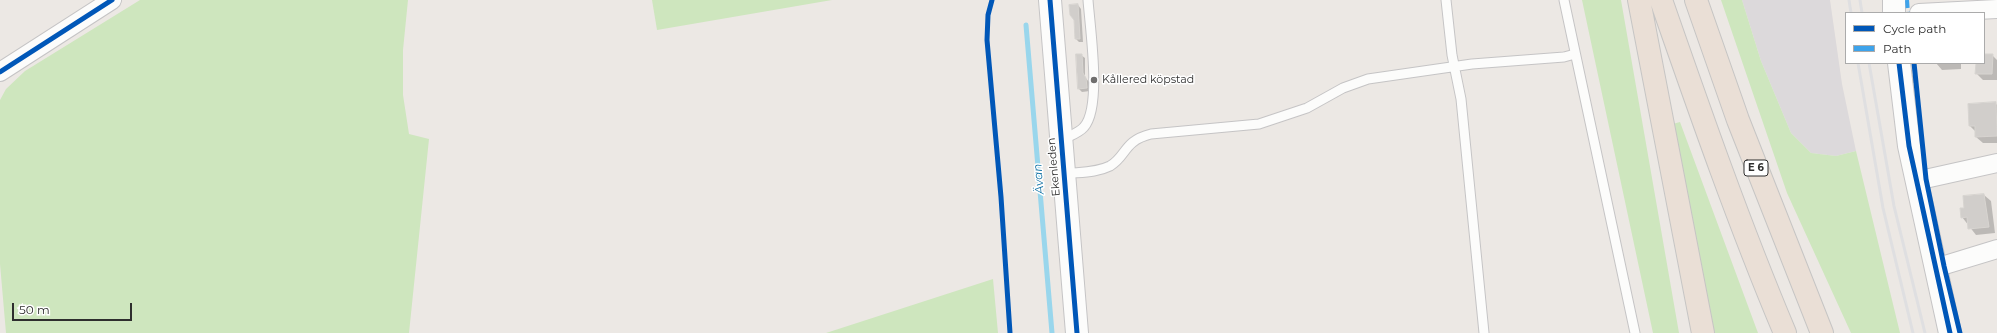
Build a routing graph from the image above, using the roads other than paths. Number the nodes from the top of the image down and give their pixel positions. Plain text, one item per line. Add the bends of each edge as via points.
1 (112, 0) edge
2 (1050, 0) edge
3 (1088, 0) edge
4 (1446, 0) edge
5 (1564, 0) edge
6 (1639, 0) edge
7 (1662, 0) edge
8 (1696, 0) edge
9 (1894, 0) edge
10 (1997, 10) edge
11 (1894, 12) edge
12 (1945, 12) edge
13 (1575, 54) junction
14 (1899, 64) edge
15 (1454, 66) junction
16 (0, 72) edge
17 (1061, 141) junction
18 (1997, 163) edge
19 (1064, 174) junction
20 (1916, 181) junction
21 (1997, 249) edge
22 (1934, 268) junction
23 (1077, 333) edge
24 (1484, 333) edge
25 (1635, 333) edge
26 (1703, 333) edge
27 (1784, 333) edge
28 (1822, 333) edge
29 (1950, 333) edge

1 - 16 street
2 - 17 street, Ekenleden
3 - 17 lane via 1094,101 1090,117 1083,128
4 - 15 lane
5 - 13 lane
6 - 26 highway
7 - 27 highway via 1706,130
8 - 28 highway, E 6 via 1738,120
9 - 11 street
10 - 12 street
13 - 15 lane
13 - 25 lane
14 - 20 street
15 - 19 lane via 1368,79 1344,88 1307,108 1259,124 1138,137 1111,165 1099,171
15 - 24 lane via 1461,99
17 - 19 street, Ekenleden
18 - 20 street
19 - 23 street, Ekenleden
20 - 22 street
21 - 22 street
22 - 29 street

